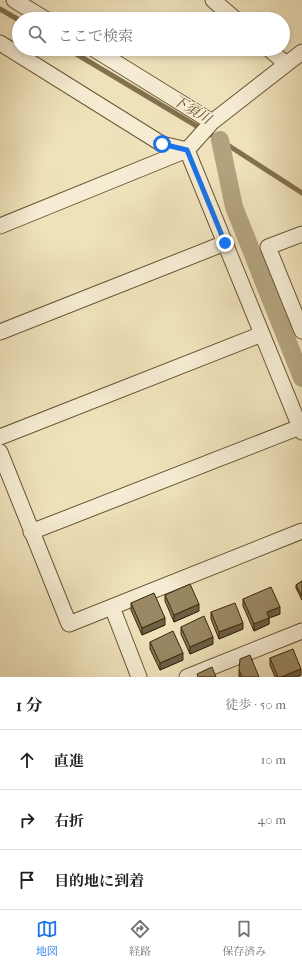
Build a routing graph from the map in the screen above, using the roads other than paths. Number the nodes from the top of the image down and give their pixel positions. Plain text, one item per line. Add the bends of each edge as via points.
1 (14, 0) edge
2 (213, 0) edge
3 (34, 5) edge
4 (227, 12) edge
5 (0, 43) edge
6 (12, 50) edge
7 (302, 52) edge
8 (21, 56) edge
9 (105, 56) edge
10 (277, 56) edge
11 (286, 64) junction
12 (212, 122) junction
13 (187, 150) junction
14 (0, 226) edge
15 (302, 234) edge
16 (225, 243) junction
17 (302, 331) edge
18 (0, 332) edge
19 (262, 334) junction
20 (301, 429) edge
21 (0, 437) edge
22 (0, 452) edge
23 (302, 531) edge
24 (32, 532) junction
25 (112, 607) junction
26 (302, 631) edge
27 (140, 677) edge
28 (187, 677) edge

1 - 3 street
2 - 4 street
5 - 6 street
7 - 11 street
8 - 13 street via 162,144
9 - 12 street
10 - 11 street
11 - 12 street
12 - 13 street
13 - 14 street
13 - 16 street
15 - 17 street via 268,247
16 - 18 street
16 - 19 street
19 - 20 street
19 - 21 street
20 - 24 street
22 - 24 street
23 - 25 street
24 - 25 street via 69,624
25 - 27 street
26 - 28 street

